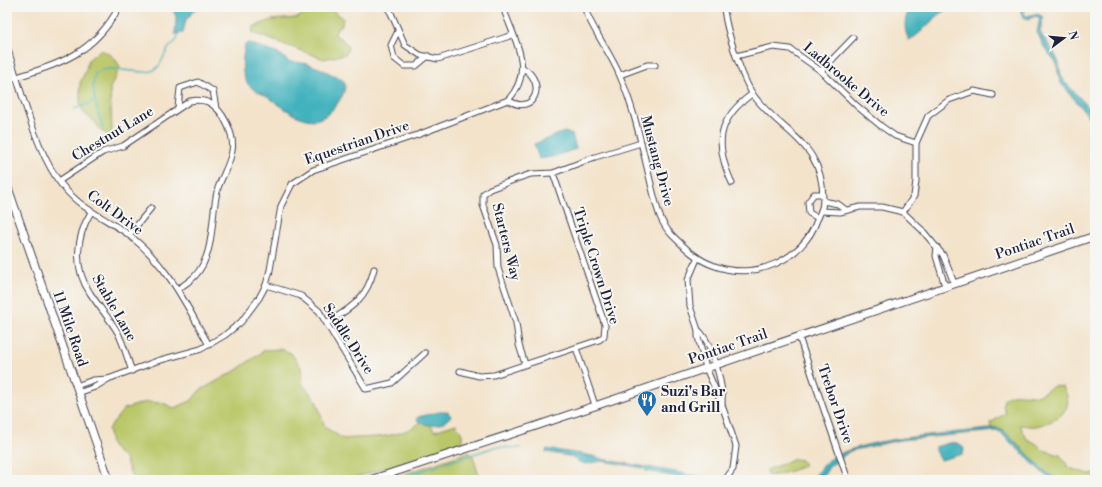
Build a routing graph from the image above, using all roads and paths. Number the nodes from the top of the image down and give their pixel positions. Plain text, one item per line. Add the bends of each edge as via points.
1 (119, 7) edge
2 (387, 7) edge
3 (503, 7) edge
4 (584, 7) edge
5 (724, 7) edge
6 (398, 31) junction
7 (513, 35) junction
8 (853, 38) dead end
9 (7, 47) edge
10 (428, 56) junction
11 (736, 56) junction
12 (655, 65) dead end
13 (523, 68) junction
14 (821, 71) junction
15 (620, 75) junction
16 (17, 77) junction
17 (7, 80) edge
18 (752, 94) junction
19 (993, 95) dead end
20 (508, 100) junction
21 (178, 108) junction
22 (216, 108) junction
23 (642, 143) junction
24 (916, 143) junction
25 (553, 173) junction
26 (59, 181) junction
27 (732, 183) dead end
28 (7, 185) edge
29 (822, 194) junction
30 (823, 202) junction
31 (151, 208) dead end
32 (846, 210) junction
33 (821, 211) junction
34 (92, 212) junction
35 (903, 212) junction
36 (818, 218) junction
37 (129, 235) junction
38 (1095, 236) edge
39 (937, 247) junction
40 (697, 259) junction
41 (374, 269) dead end
42 (954, 283) junction
43 (266, 285) junction
44 (945, 286) junction
45 (178, 289) junction
46 (327, 324) junction
47 (698, 330) junction
48 (798, 337) junction
49 (209, 345) junction
50 (576, 348) junction
51 (425, 353) dead end
52 (525, 364) junction
53 (715, 365) junction
54 (706, 368) junction
55 (132, 371) junction
56 (460, 371) dead end
57 (108, 379) junction
58 (76, 386) junction
59 (78, 393) junction
60 (595, 405) junction
61 (722, 405) junction
62 (109, 480) edge
63 (370, 480) edge
64 (725, 480) edge
65 (848, 480) edge

1 - 16 street via 101,34 80,53
2 - 6 street
3 - 7 street
4 - 15 street, Mustang Drive
5 - 11 street via 724,21
6 - 10 street via 405,45 420,55
6 - 10 street via 391,45 394,58 404,66 416,66
7 - 10 street via 438,59
7 - 13 street via 521,53
8 - 14 street
9 - 16 street, Colt Drive
11 - 14 street, Ladbrooke Drive via 773,47 790,49
11 - 18 street
12 - 15 street via 647,65
13 - 20 street via 514,94
13 - 20 street via 531,72 535,79 536,93 529,104 523,106 516,106
14 - 24 street, Ladbrooke Drive via 881,126 895,136
15 - 23 street, Mustang Drive
16 - 17 street
16 - 26 street, Colt Drive via 48,162
18 - 27 street via 737,105 723,125 721,143 726,170
18 - 29 street, Mustang Drive via 812,154 818,168
19 - 24 street via 974,91 949,100 928,116
20 - 43 street, Equestrian Drive via 420,134 313,170 292,184 281,206
21 - 22 street, Chestnut Lane via 190,101 199,100 209,102
21 - 22 street via 180,88 198,82 213,91
21 - 26 street, Chestnut Lane via 123,146 103,152
22 - 45 street via 226,121 233,151 218,189 203,263 195,275
23 - 25 street, Starters Way
23 - 40 street, Mustang Drive via 660,217 670,233
24 - 35 street via 914,196
25 - 50 street, Triple Crown Drive via 606,330 602,338
25 - 52 street, Starters Way via 532,174 519,178 490,189 482,198 497,245 498,268 516,323
26 - 34 street, Colt Drive via 72,196
28 - 58 main road, 11 Mile Road
29 - 30 street, Mustang Drive
29 - 36 street via 814,194 808,202 809,213
30 - 32 street via 838,204
30 - 33 street, Mustang Drive
31 - 37 street
32 - 33 street
32 - 35 street via 882,207
33 - 36 street, Mustang Drive
34 - 37 street, Colt Drive
34 - 55 street, Stable Lane via 84,224 79,242 80,270 90,293 118,334
35 - 39 street
36 - 40 street, Mustang Drive via 813,233 801,246 789,258 774,265 734,271
37 - 45 street, Colt Drive via 162,267
38 - 42 main road, Pontiac Trail
39 - 42 street via 943,255
39 - 44 street via 936,256
40 - 47 street via 688,280 688,294
41 - 46 street via 365,294 352,308
42 - 44 main road, Pontiac Trail
43 - 46 street, Saddle Drive via 301,296 319,311
43 - 49 street, Equestrian Drive via 241,322
44 - 48 main road, Pontiac Trail
45 - 49 street, Colt Drive
46 - 51 street, Saddle Drive via 366,389 392,383
47 - 53 street via 704,335
47 - 54 street
48 - 53 main road, Pontiac Trail
48 - 65 street, Trebor Drive
49 - 55 street, Equestrian Drive via 201,350 157,361
50 - 52 street, Triple Crown Drive
50 - 60 street
52 - 56 street, Triple Crown Drive via 487,376
53 - 54 main road, Pontiac Trail
53 - 61 street via 723,396
54 - 60 main road, Pontiac Trail
54 - 61 street
55 - 57 street, Equestrian Drive
57 - 58 street, Equestrian Drive via 93,380
57 - 59 street, Equestrian Drive
58 - 59 main road, 11 Mile Road
59 - 62 main road, 11 Mile Road
60 - 63 main road, Pontiac Trail
61 - 64 street via 736,446 733,468

